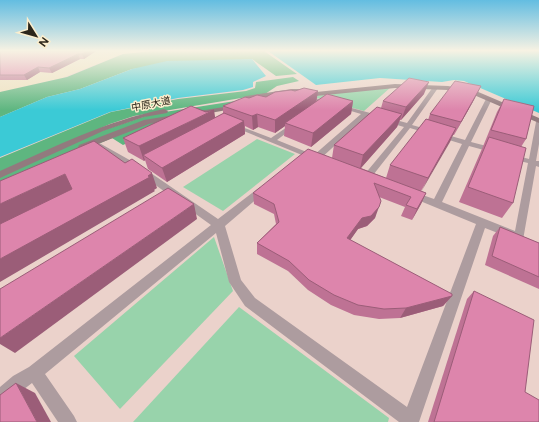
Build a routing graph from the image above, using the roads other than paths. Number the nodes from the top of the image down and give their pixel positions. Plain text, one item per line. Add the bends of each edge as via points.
1 (435, 88) junction
2 (316, 94) junction
3 (306, 96) junction
4 (489, 99) junction
5 (200, 113) junction
6 (365, 114) junction
7 (213, 118) edge
8 (301, 119) edge
9 (539, 121) edge
10 (225, 122) edge
11 (408, 126) junction
12 (271, 141) junction
13 (94, 142) junction
14 (466, 143) junction
15 (72, 151) edge
16 (315, 158) junction
17 (51, 161) edge
18 (294, 163) edge
19 (535, 163) edge
20 (0, 175) edge
21 (367, 177) edge
22 (0, 182) edge
23 (272, 182) edge
24 (402, 191) edge
25 (436, 204) junction
26 (482, 222) junction
27 (219, 225) junction
28 (35, 373) junction
29 (0, 398) edge
30 (410, 421) edge
31 (68, 422) edge

1 - 2 main road, 中原大道 via 395,86
1 - 4 main road, 中原大道 via 466,90
1 - 11 street
2 - 3 main road, 中原大道
2 - 20 main road, 中原大道 via 292,90 138,116 110,125
3 - 5 main road, 中原大道
3 - 6 street via 322,104
4 - 9 main road, 中原大道
4 - 14 street
5 - 7 street
5 - 13 main road, 中原大道 via 140,124
6 - 11 street
6 - 16 street
8 - 12 street
9 - 19 street
10 - 12 street
11 - 14 street
11 - 21 street
12 - 16 street
13 - 15 main road, 中原大道
13 - 27 street via 142,167
14 - 19 street
14 - 25 street
16 - 18 street
17 - 22 main road
19 - 26 street via 522,238
23 - 27 street
24 - 25 street
25 - 26 street
26 - 30 street
27 - 28 street
27 - 30 street via 228,249 235,282 250,302
28 - 29 street
28 - 31 street

